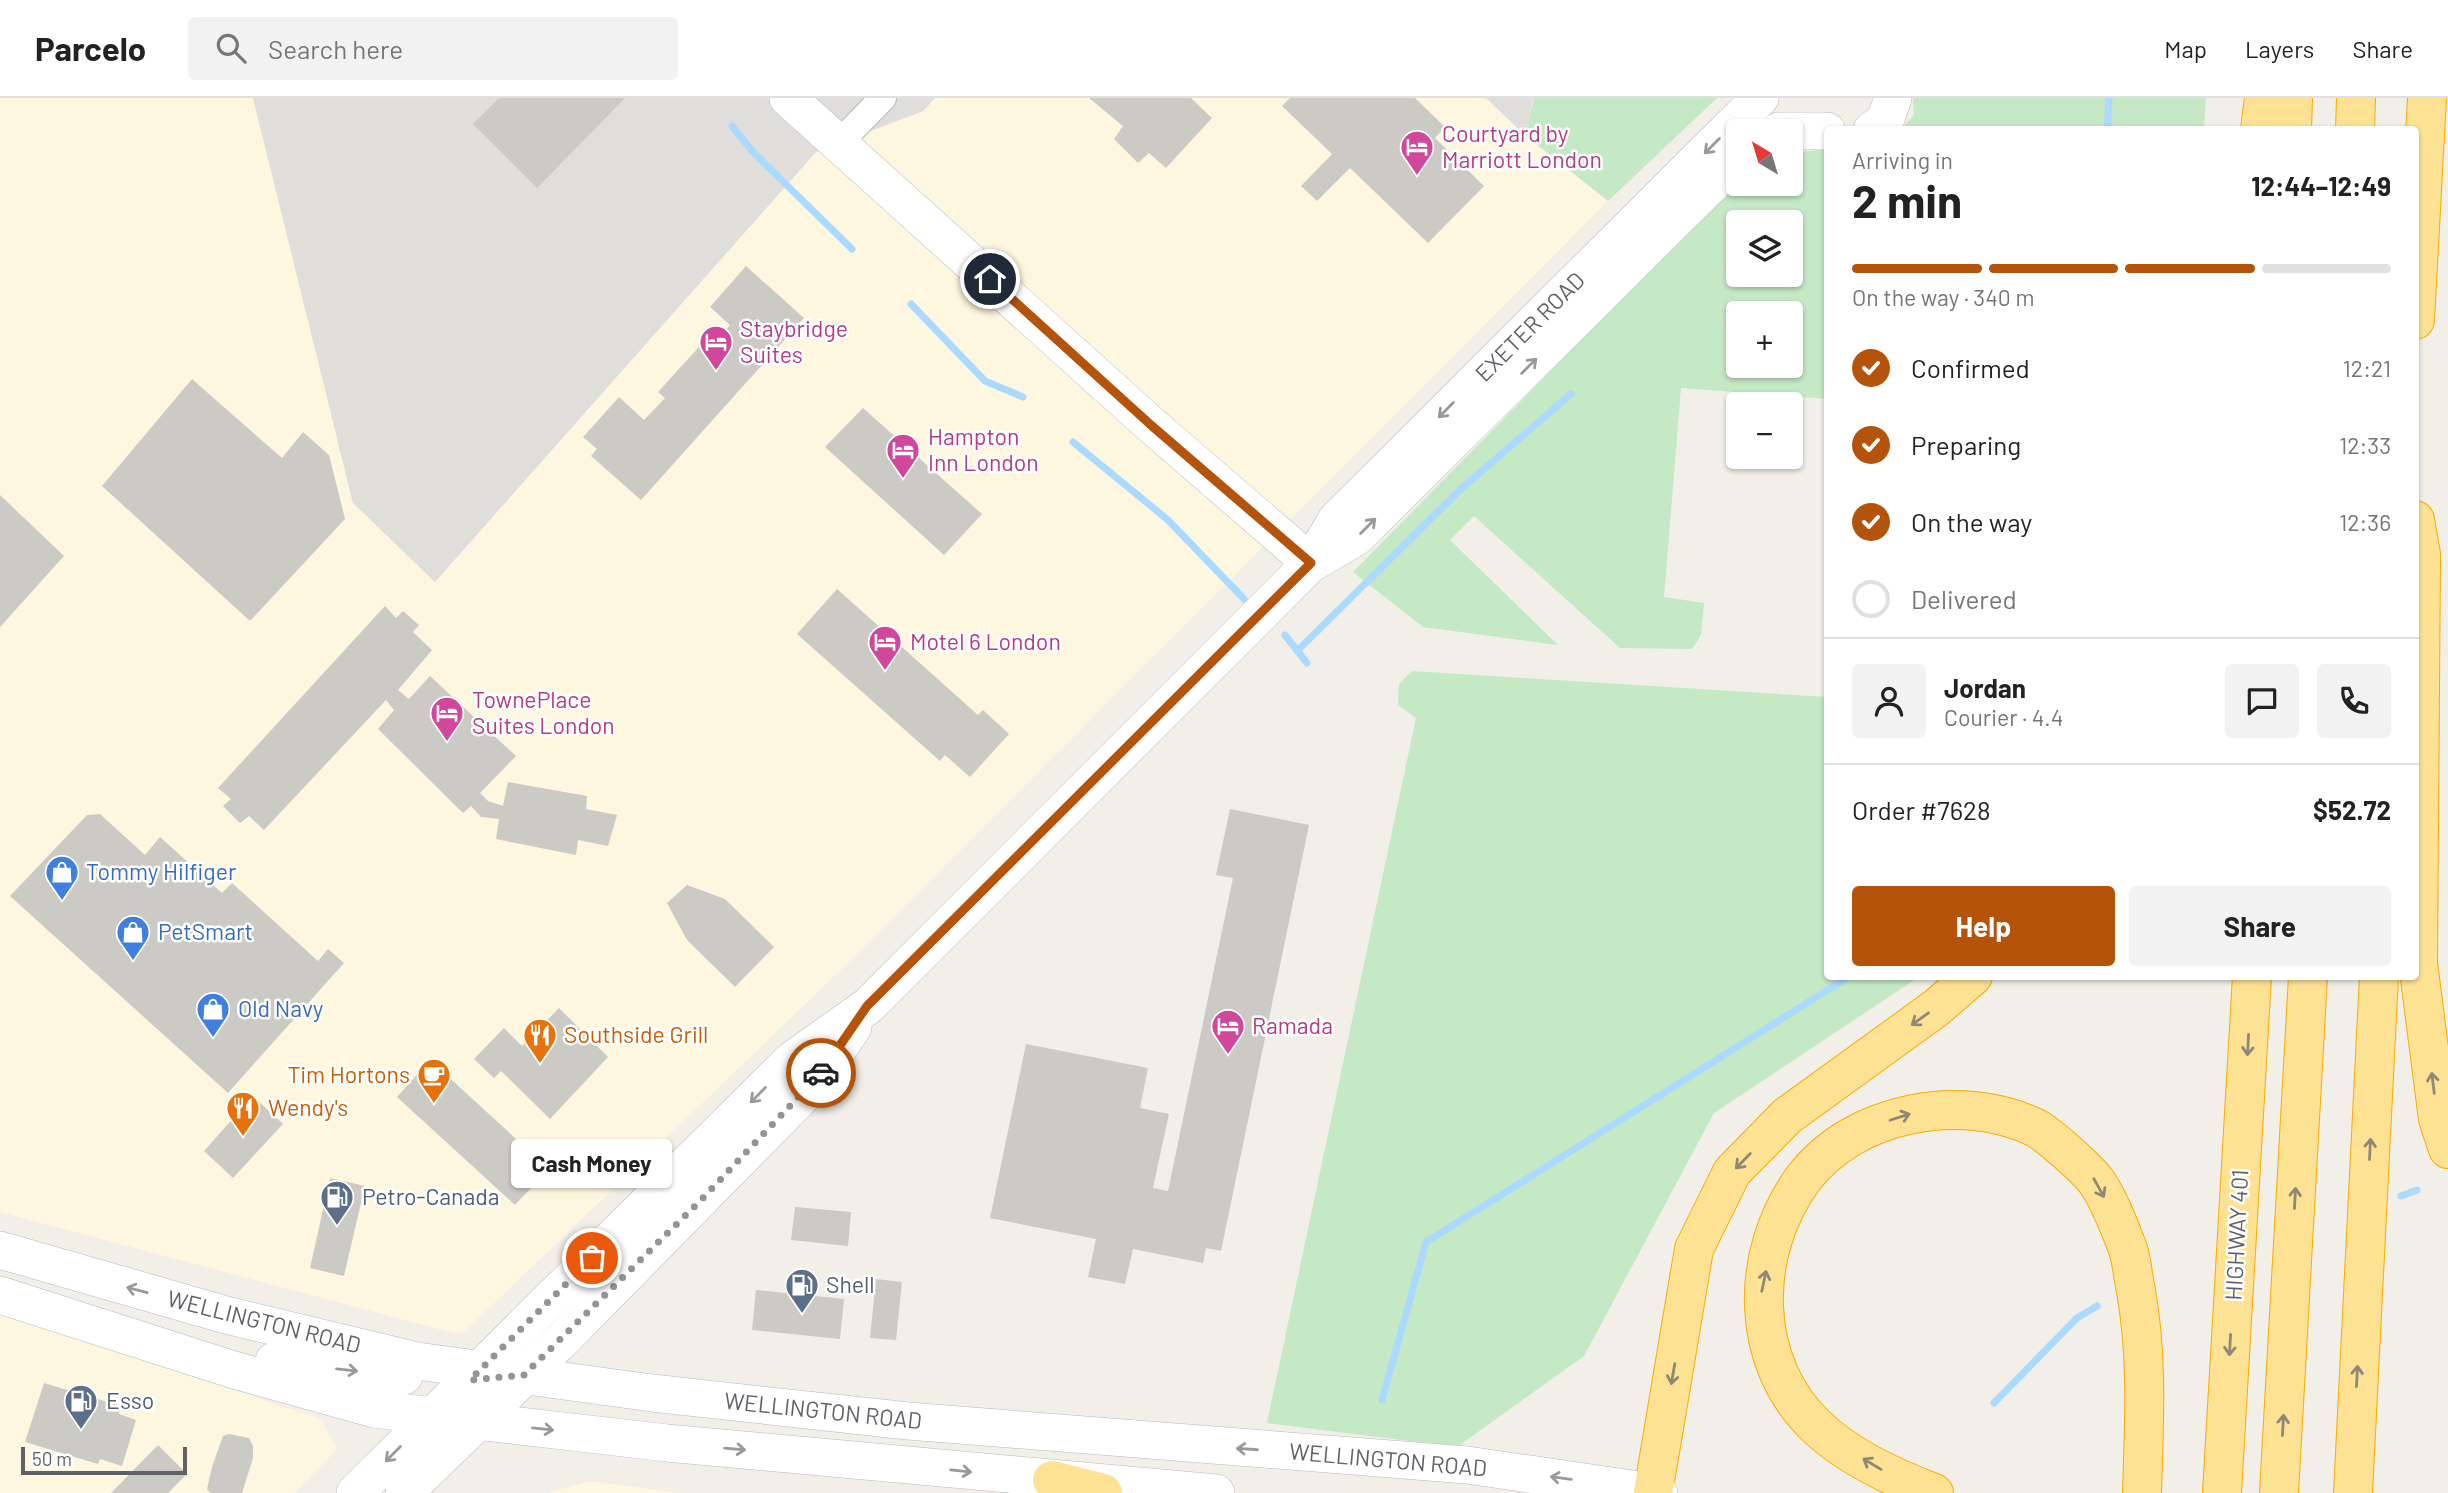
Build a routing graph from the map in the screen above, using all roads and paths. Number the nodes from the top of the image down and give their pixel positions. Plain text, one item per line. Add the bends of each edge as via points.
1 (789, 98) edge
2 (883, 98) edge
3 (1760, 98) edge
4 (1892, 98) edge
5 (2264, 98) edge
6 (2293, 98) edge
7 (2356, 98) edge
8 (2427, 98) edge
9 (1878, 126) edge
10 (2260, 126) edge
11 (2292, 126) edge
12 (2354, 126) edge
13 (1803, 131) edge
14 (1824, 131) edge
15 (839, 143) junction
16 (1726, 170) edge
17 (2419, 246) edge
18 (2419, 543) edge
19 (1311, 563) junction
20 (2419, 827) edge
21 (2419, 971) edge
22 (1968, 980) edge
23 (2252, 980) edge
24 (2308, 980) edge
25 (2379, 980) edge
26 (867, 1006) junction
27 (2448, 1149) edge
28 (0, 1250) edge
29 (0, 1295) edge
30 (158, 1345) junction
31 (475, 1374) junction
32 (524, 1375) junction
33 (432, 1416) junction
34 (475, 1421) junction
35 (1052, 1480) junction
36 (355, 1493) edge
37 (404, 1493) edge
38 (1103, 1493) edge
39 (1216, 1493) edge
40 (1655, 1493) edge
41 (1934, 1493) edge
42 (2142, 1493) edge
43 (2222, 1493) edge
44 (2279, 1493) edge
45 (2353, 1493) edge

1 - 15 street
2 - 15 street
3 -> 19 street, EXETER ROAD via 1337,519
4 - 9 street via 1885,121
5 - 10 highway
6 - 11 highway
7 - 12 highway
8 - 17 highway
13 - 14 street
15 - 19 street
19 -> 16 street, EXETER ROAD via 1356,537
20 -> 18 highway
19 - 26 street, EXETER ROAD
27 -> 21 highway via 2438,1119
22 -> 40 highway via 1787,1116 1732,1172 1694,1249
23 -> 43 highway, HIGHWAY 401
44 -> 24 highway
45 -> 25 highway
26 -> 31 street, EXETER ROAD via 792,1060
26 - 32 street, EXETER ROAD via 814,1084
31 -> 28 street, WELLINGTON ROAD via 226,1315
29 - 30 street, WELLINGTON ROAD
30 -> 31 street via 339,1370
30 - 33 street, WELLINGTON ROAD via 374,1409
31 - 32 street, WELLINGTON ROAD
31 - 33 street, EXETER ROAD
32 - 34 street, EXETER ROAD
40 -> 32 street, WELLINGTON ROAD via 1467,1465 908,1420
33 - 34 street, WELLINGTON ROAD
33 -> 36 street, EXETER ROAD
34 -> 35 street, WELLINGTON ROAD
34 - 37 street, EXETER ROAD
35 - 38 highway
35 - 39 street, WELLINGTON ROAD
41 -> 42 highway via 1874,1467 1818,1428 1787,1390 1769,1347 1761,1294 1776,1226 1804,1178 1848,1141 1878,1124 1918,1111 1987,1111 2038,1129 2096,1181 2128,1250 2144,1333

